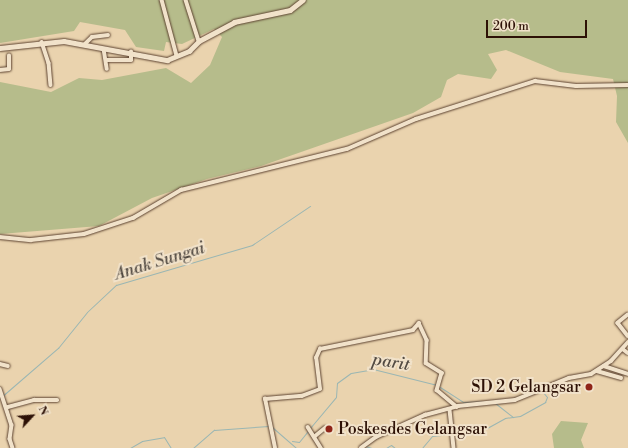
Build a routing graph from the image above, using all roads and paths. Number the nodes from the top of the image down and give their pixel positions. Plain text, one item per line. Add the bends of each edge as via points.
1 (162, 0) edge
2 (186, 0) edge
3 (303, 0) edge
4 (108, 35) dead end
5 (199, 40) junction
6 (42, 42) junction
7 (84, 45) junction
8 (0, 48) edge
9 (104, 49) junction
10 (131, 52) junction
11 (9, 56) dead end
12 (177, 56) junction
13 (106, 60) junction
14 (107, 69) dead end
15 (0, 70) edge
16 (51, 85) dead end
17 (628, 85) edge
18 (0, 237) edge
19 (628, 315) edge
20 (628, 336) edge
21 (628, 342) edge
22 (623, 349) junction
23 (628, 353) edge
24 (0, 364) edge
25 (8, 366) dead end
26 (601, 369) junction
27 (628, 374) edge
28 (621, 378) dead end
29 (0, 390) edge
30 (57, 400) dead end
31 (8, 407) junction
32 (457, 407) junction
33 (450, 410) junction
34 (308, 427) dead end
35 (324, 428) dead end
36 (314, 437) junction
37 (362, 447) edge
38 (13, 448) edge
39 (275, 448) edge
40 (321, 448) edge
41 (454, 448) edge

1 - 12 street
2 - 5 street
3 - 5 street via 290,10 240,20
4 - 7 street via 92,37
5 - 12 street
6 - 7 street via 64,41
6 - 8 street
6 - 16 street via 49,63
7 - 9 street
9 - 10 street
9 - 13 street
10 - 12 street via 165,60
10 - 13 street via 130,60
11 - 15 street via 9,69
13 - 14 street
17 - 18 street via 576,86 535,81 422,117 346,148 181,190 133,218 84,234 31,240
19 - 20 street via 618,324
21 - 22 street
22 - 23 street
22 - 26 street
24 - 25 street
26 - 27 street
26 - 28 street
26 - 32 street via 522,398
29 - 31 street
30 - 31 street via 34,400
31 - 38 street
32 - 33 street
32 - 39 street via 438,386 442,373 426,363 428,340 421,323 414,329 320,349 316,358 320,389 302,396 265,399
33 - 37 street via 408,422
33 - 41 street
34 - 36 street
35 - 36 street
36 - 40 street

